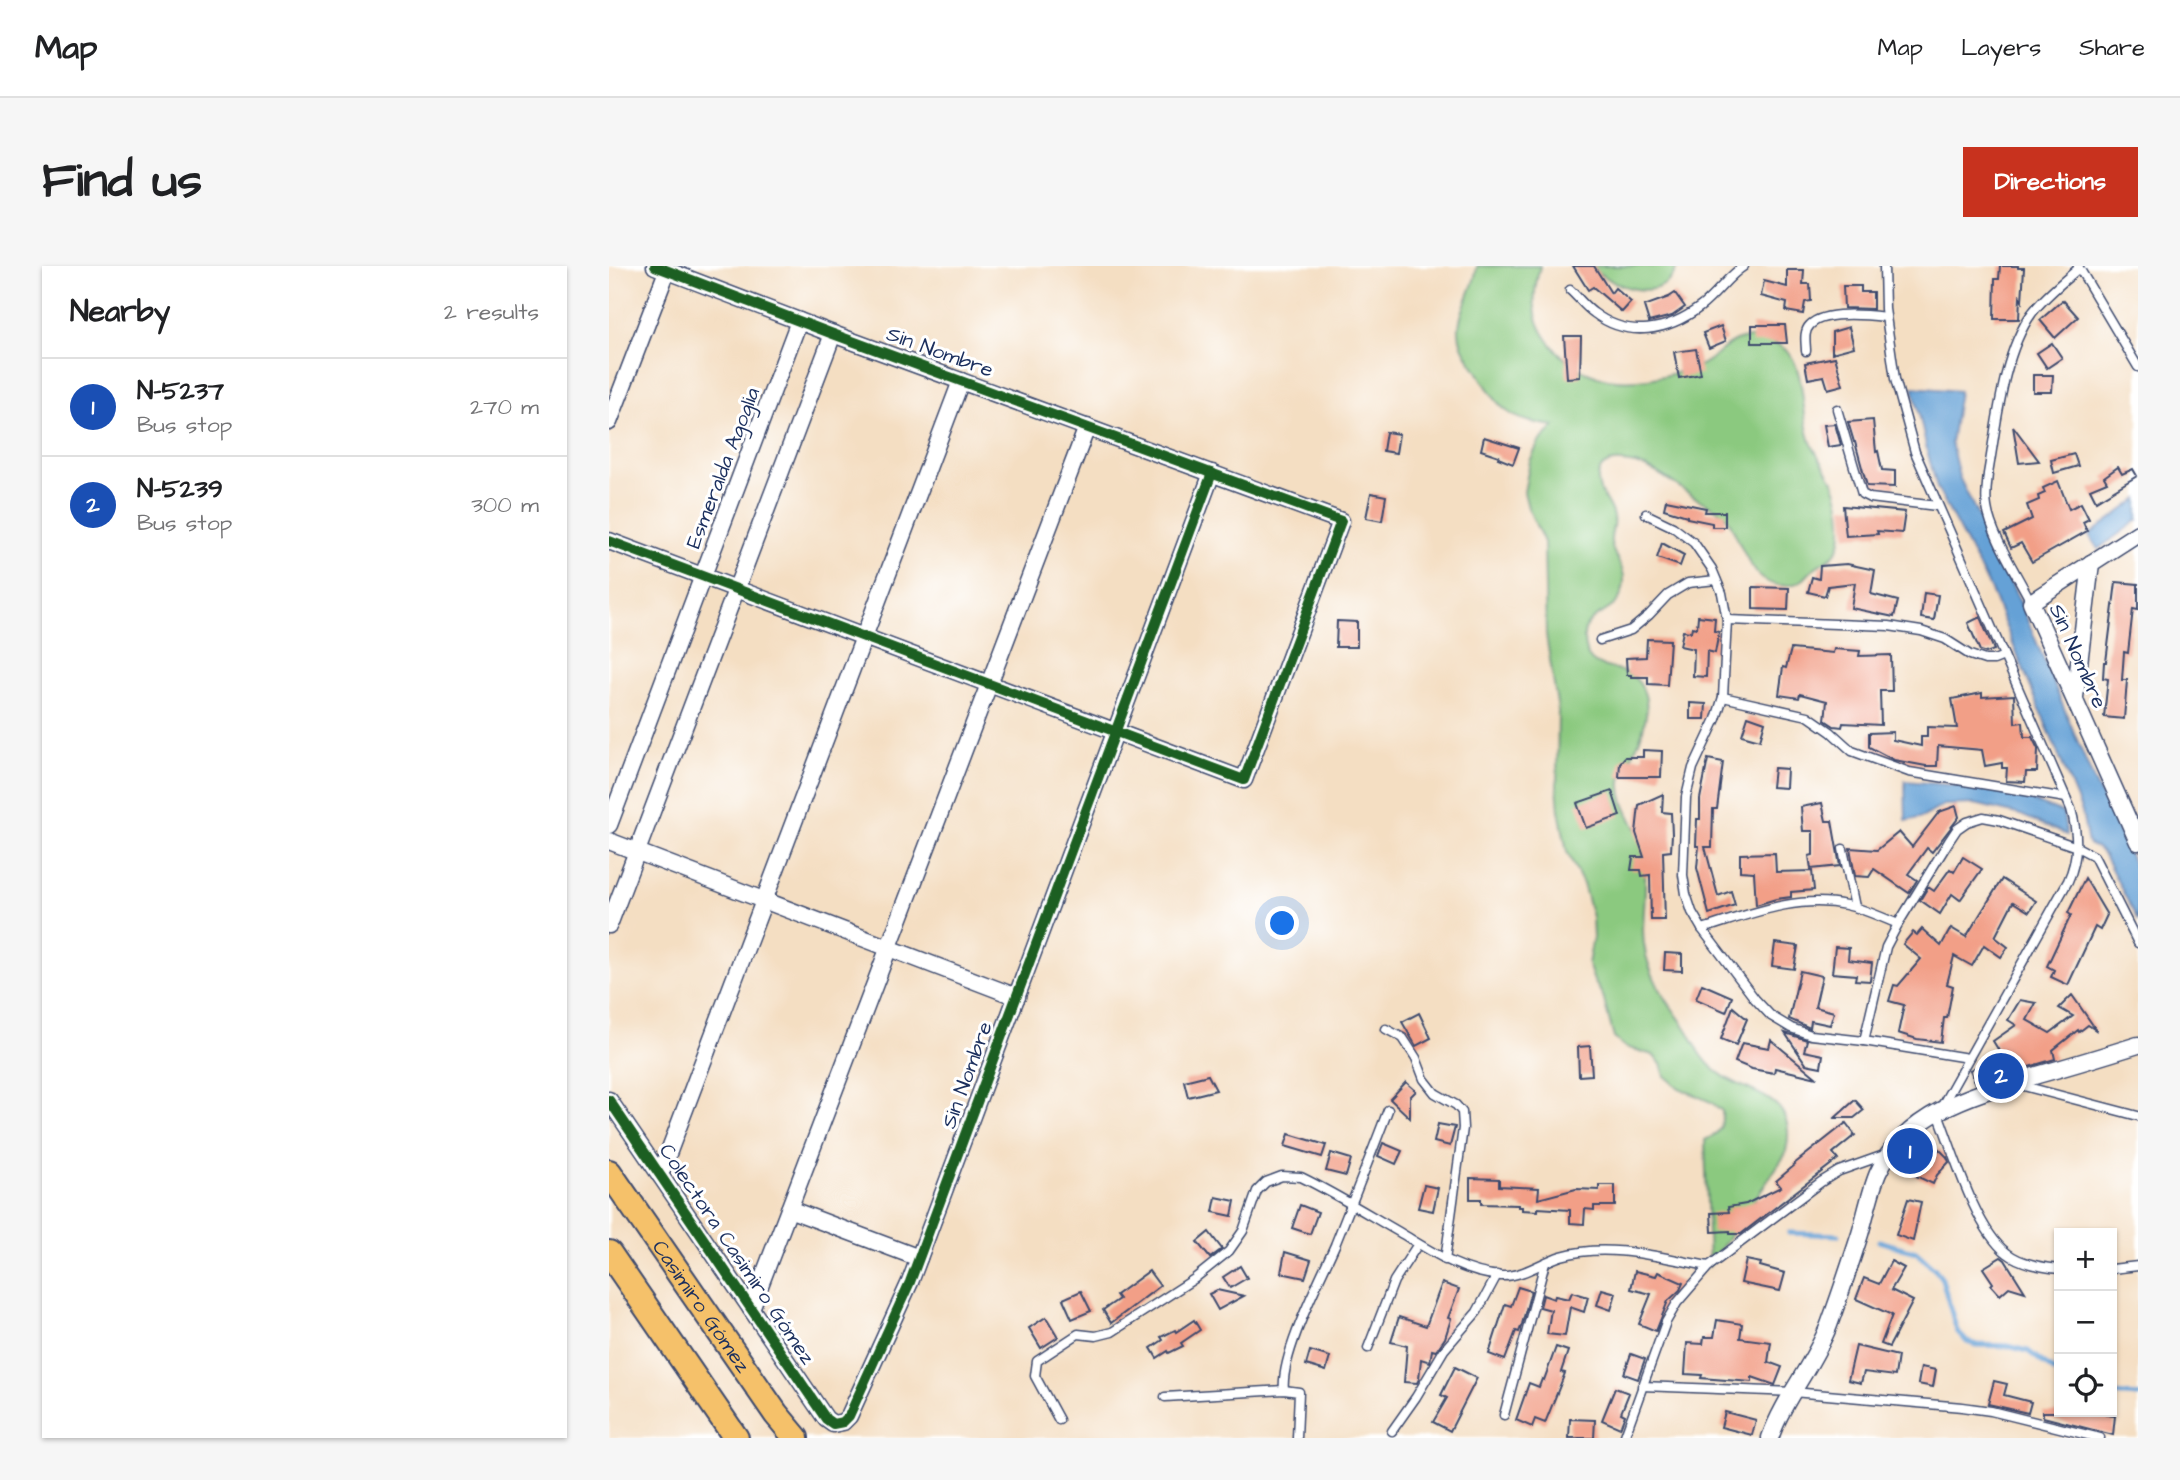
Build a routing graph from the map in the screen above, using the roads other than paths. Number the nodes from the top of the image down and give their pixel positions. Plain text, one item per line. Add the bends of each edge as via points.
1 (1744, 266) edge
2 (1884, 266) edge
3 (2078, 267) edge
4 (661, 268) edge
5 (1570, 290) dead end
6 (1886, 317) junction
7 (799, 321) junction
8 (833, 334) junction
9 (1806, 351) dead end
10 (2138, 367) edge
11 (961, 381) junction
12 (1837, 409) dead end
13 (609, 422) edge
14 (1087, 427) junction
15 (1212, 473) junction
16 (1937, 506) junction
17 (1646, 514) dead end
18 (2138, 533) edge
19 (609, 541) edge
20 (2091, 563) junction
21 (703, 576) junction
22 (1716, 580) junction
23 (736, 589) junction
24 (2031, 602) junction
25 (1727, 620) junction
26 (864, 637) junction
27 (1600, 640) dead end
28 (2004, 656) junction
29 (989, 684) junction
30 (1723, 697) junction
31 (2075, 700) junction
32 (1116, 731) junction
33 (2066, 798) junction
34 (609, 825) edge
35 (609, 841) edge
36 (2138, 842) edge
37 (2077, 847) junction
38 (1843, 849) dead end
39 (637, 852) junction
40 (764, 901) junction
41 (1854, 907) junction
42 (1898, 924) junction
43 (609, 925) edge
44 (1702, 929) junction
45 (2138, 943) edge
46 (888, 948) junction
47 (1017, 998) junction
48 (1385, 1029) dead end
49 (1864, 1041) junction
50 (2138, 1045) edge
51 (1968, 1059) junction
52 (2012, 1083) junction
53 (609, 1100) edge
54 (1388, 1110) dead end
55 (1938, 1112) junction
56 (2138, 1116) edge
57 (1890, 1153) junction
58 (609, 1172) edge
59 (660, 1175) junction
60 (1352, 1204) junction
61 (789, 1209) junction
62 (1417, 1244) junction
63 (609, 1253) edge
64 (919, 1258) junction
65 (1445, 1260) junction
66 (1545, 1263) junction
67 (1709, 1266) junction
68 (2138, 1266) edge
69 (2054, 1268) edge
70 (2117, 1268) edge
71 (1497, 1275) junction
72 (751, 1309) junction
73 (1367, 1348) dead end
74 (1642, 1386) junction
75 (1284, 1390) junction
76 (1793, 1392) junction
77 (1165, 1397) dead end
78 (1504, 1415) dead end
79 (1059, 1420) dead end
80 (838, 1424) joint
81 (1392, 1431) dead end
82 (736, 1438) edge
83 (796, 1438) edge
84 (1297, 1438) edge
85 (1623, 1438) edge
86 (1770, 1438) edge
87 (2100, 1438) edge

1 - 5 lane via 1699,308 1663,327 1641,330 1616,325 1594,313
2 - 6 lane
3 - 10 lane
3 - 24 lane via 2032,313 2018,337 2008,365 1988,474 1987,510
4 - 7 street, Sin Nombre
4 - 13 street, Sin Nombre
6 - 9 lane via 1821,318 1805,334
6 - 16 lane via 1904,420
7 - 8 street, Sin Nombre
7 - 21 street, Esmeralda Agoglia
8 - 11 street, Sin Nombre
8 - 23 street
11 - 14 street, Sin Nombre
11 - 26 street, Sin Nombre
12 - 16 lane via 1862,494
14 - 15 street, Sin Nombre
14 - 29 street
15 - 32 street, Sin Nombre
15 - 32 street, Sin Nombre via 1341,520 1244,779
16 - 28 lane
17 - 22 lane via 1694,543
18 - 20 street
19 - 21 street, Sin Nombre
20 - 24 street
20 - 31 street
21 - 23 street, Sin Nombre
21 - 34 street, Esmeralda Agoglia
22 - 25 lane
22 - 27 lane via 1688,583 1631,630
23 - 26 street, Sin Nombre
23 - 39 street
24 - 31 street, Sin Nombre
25 - 28 lane via 1889,625 1945,639 1985,660
25 - 30 lane
26 - 29 street, Sin Nombre
26 - 40 street, Sin Nombre
28 - 33 lane
29 - 32 street, Sin Nombre
29 - 46 street
30 - 33 lane via 1808,716 1852,751 1909,772
30 - 44 lane via 1686,797 1683,875 1692,912
31 - 36 street, Sin Nombre
32 - 47 street, Sin Nombre
33 - 37 lane
35 - 39 street
37 - 42 lane via 1999,820 1967,821 1957,829
37 - 45 lane via 2094,856
37 - 51 lane via 2068,881
38 - 41 lane
39 - 40 street
39 - 43 street
40 - 46 street
40 - 59 street, Sin Nombre
41 - 42 lane
41 - 44 lane via 1799,903
42 - 49 lane via 1886,947
44 - 49 lane via 1771,1016 1811,1035
46 - 47 street
46 - 61 street
47 - 64 street, Sin Nombre
48 - 65 lane via 1403,1038 1435,1093 1462,1112
49 - 51 lane
50 - 52 street
51 - 55 lane
52 - 55 street
52 - 56 lane
53 - 59 street, Colectora Casimiro Gómez
54 - 60 lane
55 - 57 street via 1902,1138
55 - 69 lane via 1981,1221 1994,1240 2009,1255
57 - 67 lane via 1821,1182
57 - 76 street via 1879,1173 1829,1323
58 - 83 main road, Casimiro Gómez
59 - 72 street, Colectora Casimiro Gómez
60 - 62 lane
60 - 75 lane via 1292,1346
60 - 79 lane via 1301,1177 1282,1176 1266,1182 1257,1191 1243,1231 1229,1251 1194,1279 1112,1332 1078,1335 1037,1361 1035,1376
61 - 64 street
61 - 72 street
62 - 65 lane
62 - 73 lane via 1394,1281
63 - 82 main road
64 - 80 street, Sin Nombre via 849,1416
65 - 71 lane
66 - 67 lane via 1594,1251 1633,1252
66 - 71 lane
66 - 78 lane
67 - 74 lane via 1666,1322
68 - 70 lane
71 - 81 lane via 1477,1312 1444,1350
72 - 80 street, Colectora Casimiro Gómez via 826,1419
74 - 76 lane
74 - 85 lane
75 - 77 lane
75 - 84 lane via 1299,1392
76 - 86 street
76 - 87 lane via 1991,1411

